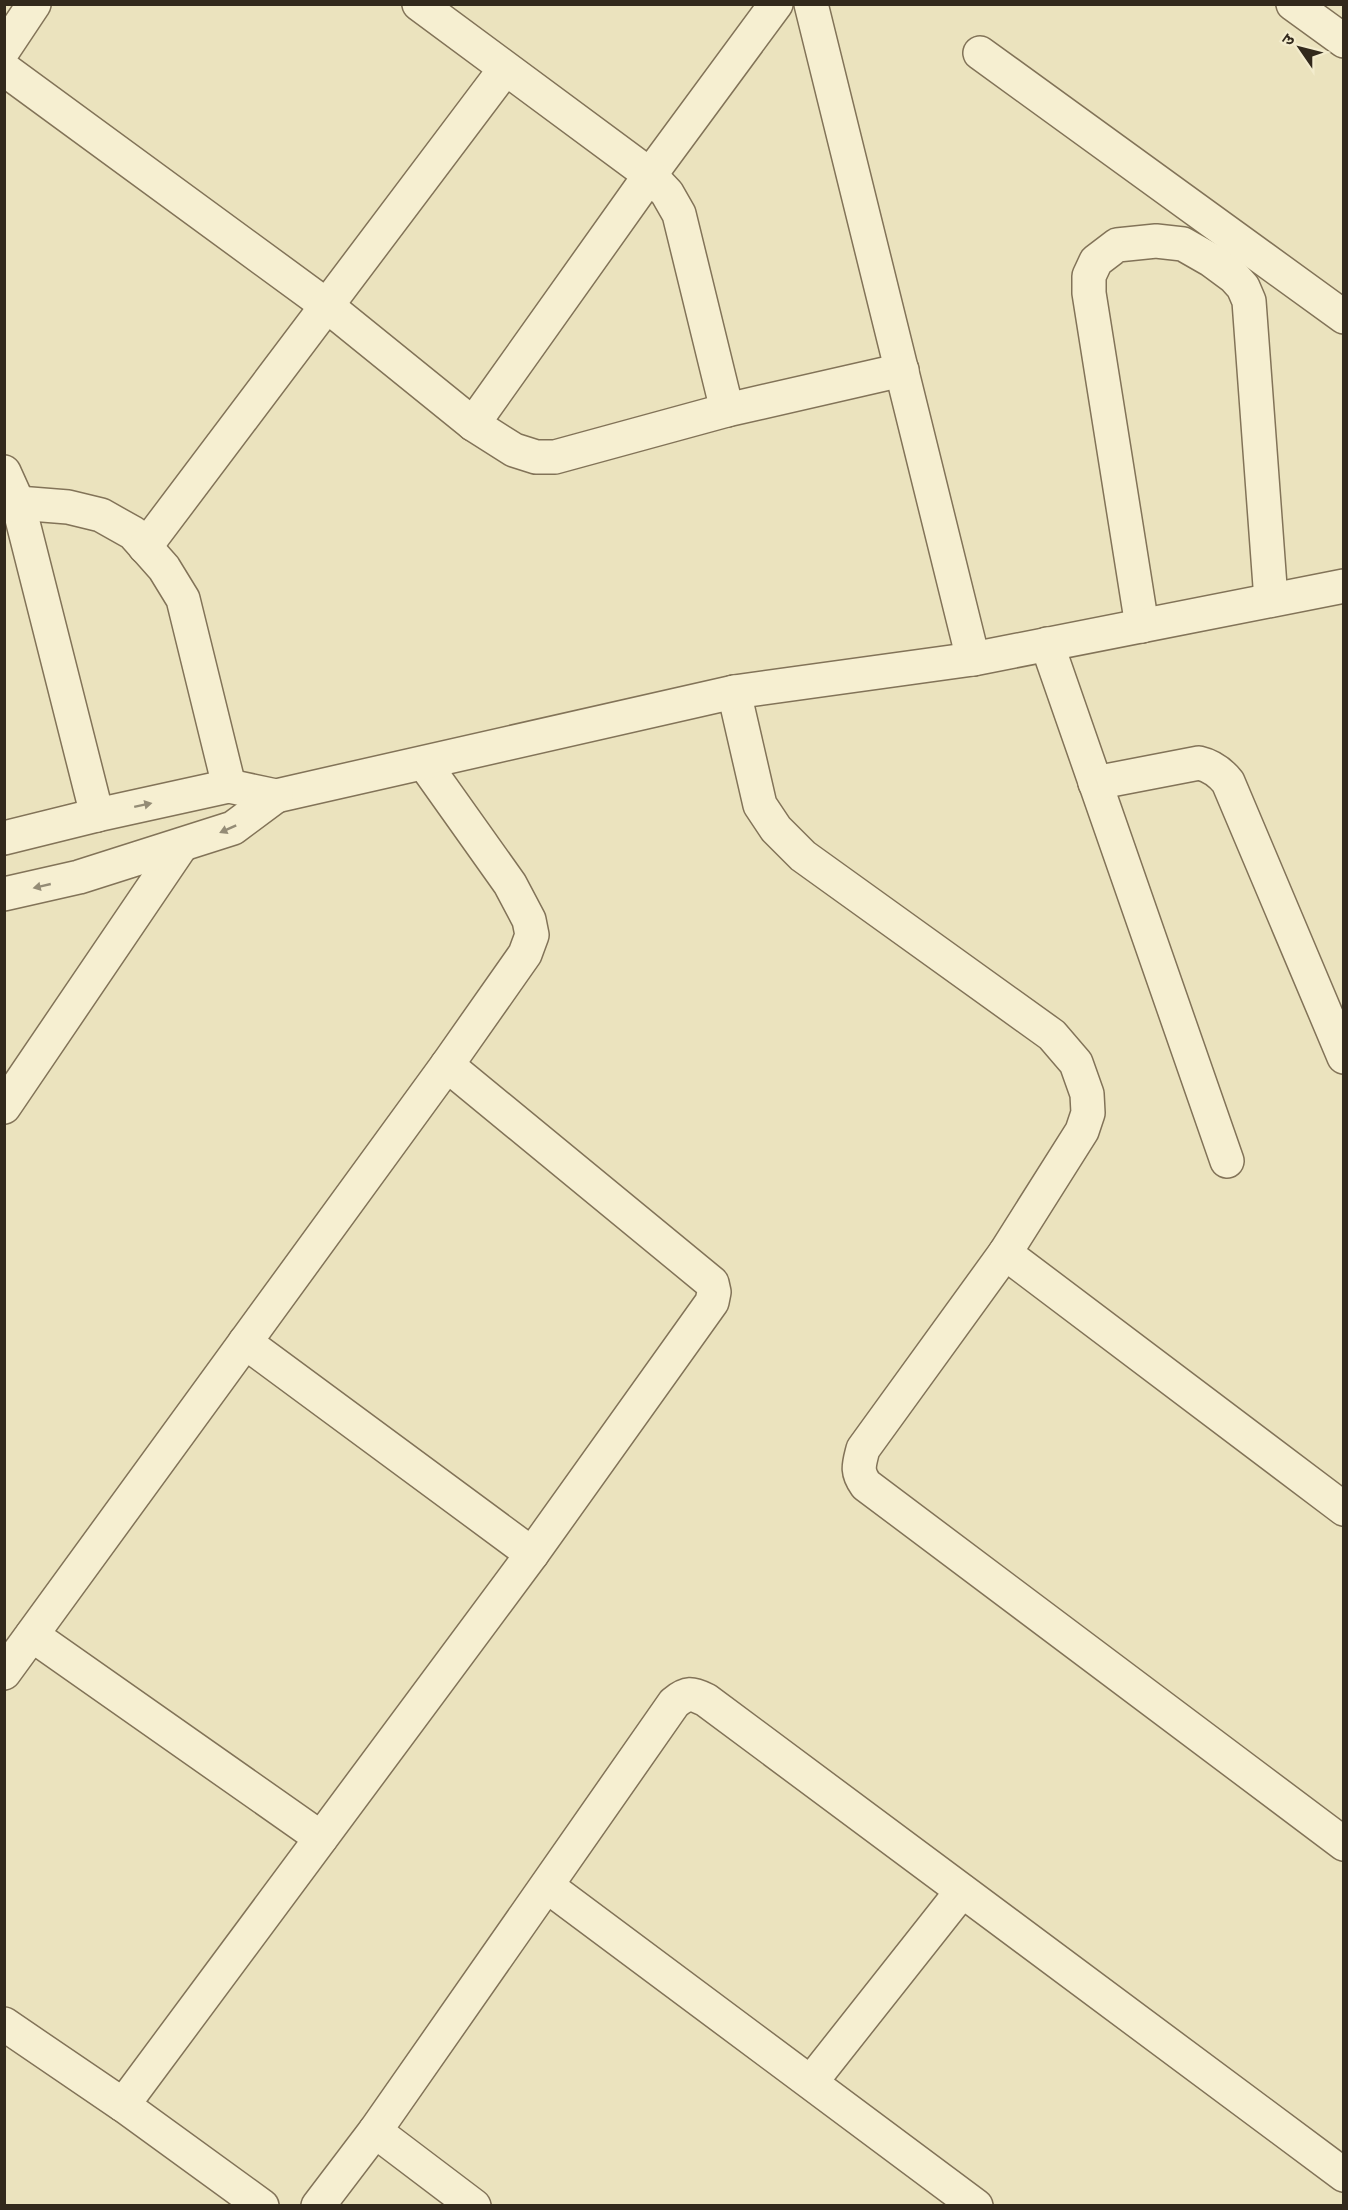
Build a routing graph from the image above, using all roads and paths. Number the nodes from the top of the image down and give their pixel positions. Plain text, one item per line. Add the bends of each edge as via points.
1 (34, 4) edge
2 (419, 4) edge
3 (776, 4) edge
4 (811, 4) edge
5 (1293, 4) edge
6 (1344, 41) edge
7 (4, 49) edge
8 (980, 53) dead end
9 (4, 69) edge
10 (505, 69) junction
11 (650, 175) junction
12 (326, 305) junction
13 (1344, 317) edge
14 (902, 370) junction
15 (727, 410) junction
16 (473, 424) junction
17 (4, 472) edge
18 (11, 505) edge
19 (145, 547) junction
20 (1344, 586) edge
21 (1271, 600) junction
22 (1142, 626) junction
23 (1047, 644) junction
24 (973, 659) junction
25 (734, 692) junction
26 (424, 763) junction
27 (1095, 783) junction
28 (229, 786) junction
29 (276, 796) junction
30 (97, 815) junction
31 (4, 838) edge
32 (181, 846) junction
33 (4, 894) edge
34 (1344, 1057) edge
35 (447, 1065) junction
36 (4, 1107) edge
37 (1227, 1161) dead end
38 (1005, 1253) junction
39 (245, 1342) junction
40 (1344, 1509) edge
41 (532, 1554) junction
42 (32, 1635) junction
43 (4, 1672) edge
44 (321, 1838) junction
45 (1344, 1844) edge
46 (548, 1886) junction
47 (962, 1891) junction
48 (4, 2024) edge
49 (811, 2082) junction
50 (123, 2105) junction
51 (375, 2131) junction
52 (1344, 2175) edge
53 (262, 2205) edge
54 (318, 2205) edge
55 (474, 2205) edge
56 (976, 2205) edge

1 - 7 street
2 - 10 street
3 - 11 street
4 - 14 street
5 - 6 street
8 - 13 street
9 - 12 street
10 - 11 street
10 - 12 street
11 - 15 street via 679,214
11 - 16 street
12 - 16 street
12 - 19 street
14 - 15 street
14 - 24 street
15 - 16 street via 555,457 536,457 514,450
17 - 18 street
18 - 19 street via 68,507 101,515 133,533
18 - 30 street
19 - 28 street via 183,598
20 - 21 street
21 - 22 street
21 - 22 street via 1249,301 1243,287 1211,260 1183,244 1156,241 1117,245 1096,261 1089,276 1089,293
22 - 23 street
23 - 24 street
23 - 27 street
24 - 25 street
25 - 26 street
25 - 38 street via 760,805 776,829 803,856 1052,1035 1076,1062 1087,1094 1088,1113 1082,1131
26 - 29 street
26 - 35 street via 510,884 529,920 532,935 525,954
27 - 34 street via 1199,763 1222,774
27 - 37 street
28 - 29 street
30 -> 28 street
29 -> 32 street via 233,828
30 - 31 street
32 -> 33 street via 79,877
32 - 36 street
35 - 39 street
35 - 41 street via 712,1283 714,1292 703,1316
38 - 40 street
38 - 45 street via 863,1449 859,1475 866,1485
39 - 41 street
39 - 42 street
41 - 44 street
42 - 43 street
42 - 44 street
44 - 50 street
46 - 47 street via 674,1703 685,1694 693,1694
46 - 49 street
46 - 51 street
47 - 49 street
47 - 52 street
48 - 50 street
49 - 56 street
50 - 53 street
51 - 54 street
51 - 55 street

